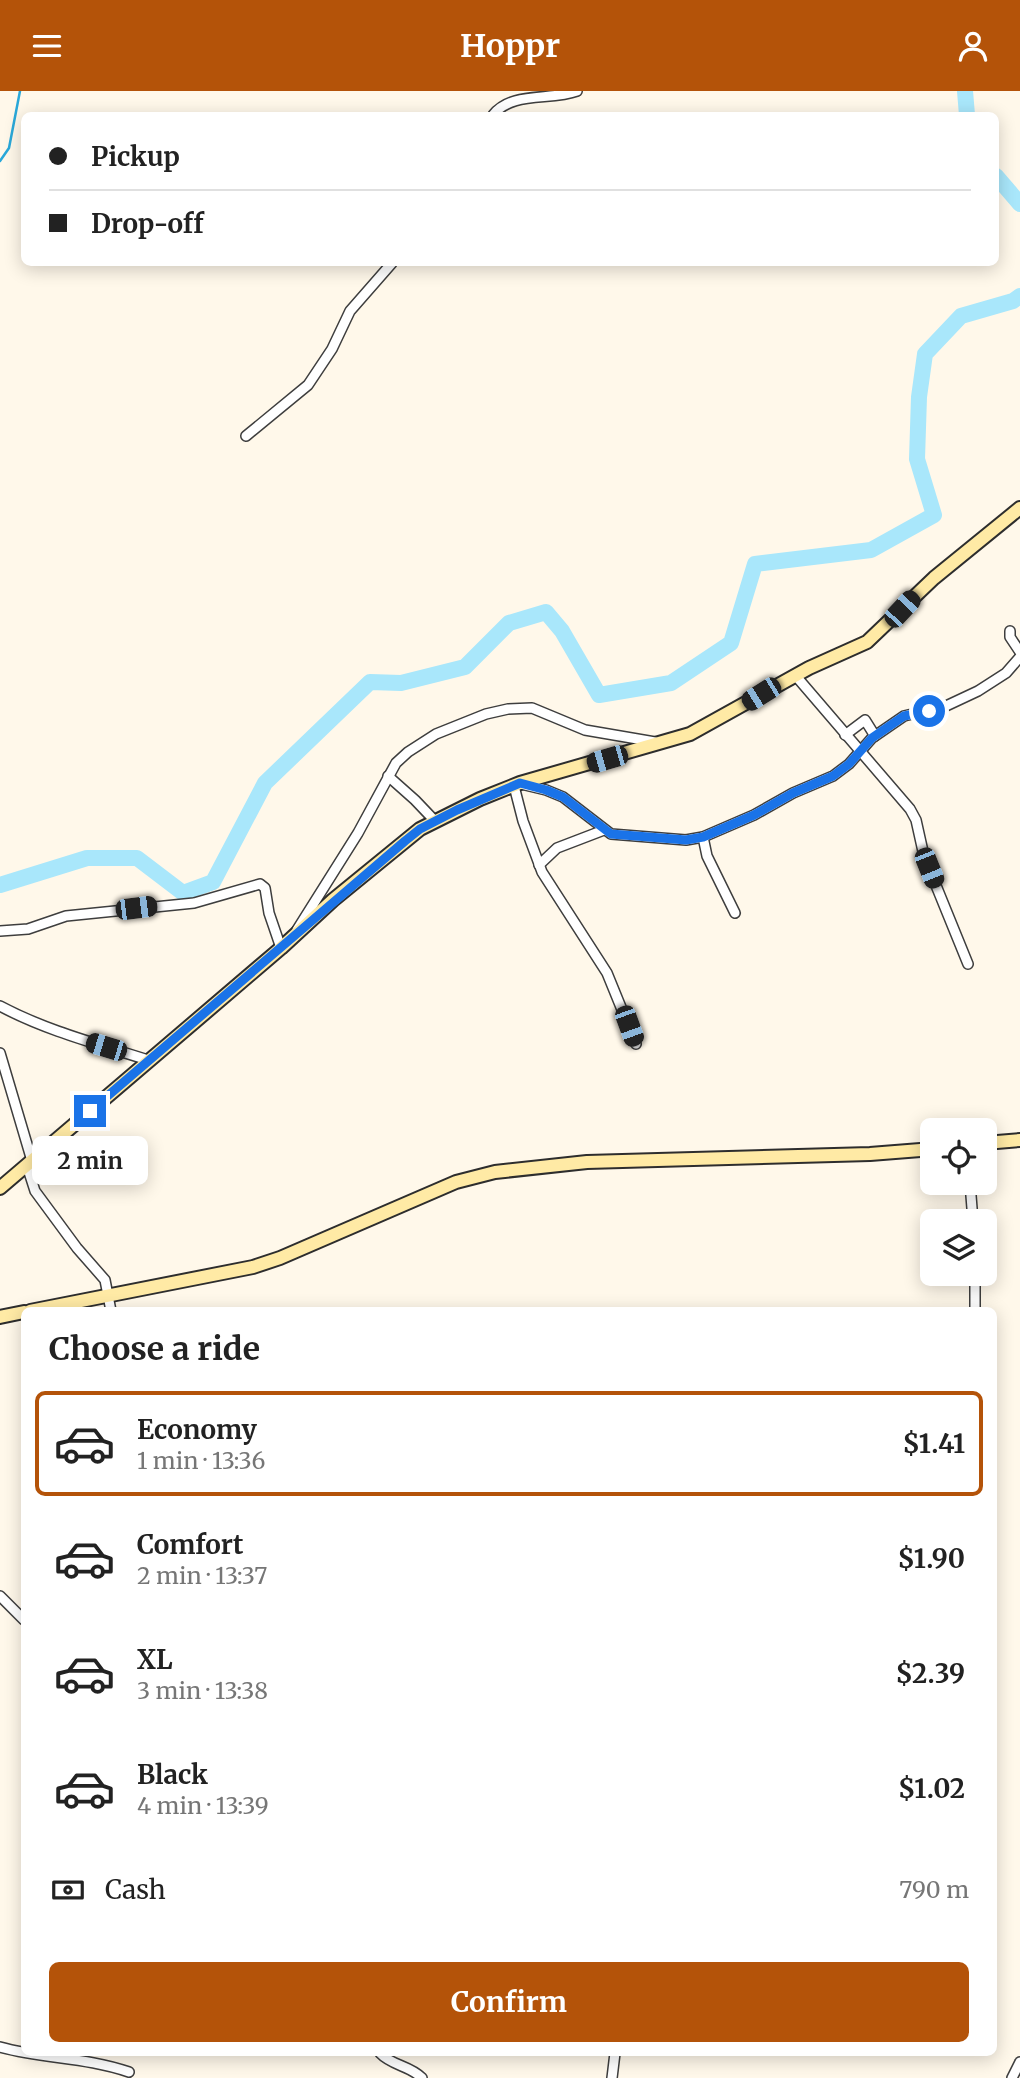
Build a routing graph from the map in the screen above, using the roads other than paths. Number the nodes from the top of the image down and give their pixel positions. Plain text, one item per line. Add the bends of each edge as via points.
1 (577, 91) edge
2 (497, 112) edge
3 (388, 266) edge
4 (246, 436) dead end
5 (1020, 508) edge
6 (1010, 631) dead end
7 (1020, 654) edge
8 (795, 675) junction
9 (845, 735) junction
10 (875, 736) junction
11 (663, 743) junction
12 (859, 751) junction
13 (388, 776) junction
14 (517, 785) junction
15 (435, 821) junction
16 (604, 830) junction
17 (703, 837) junction
18 (539, 865) junction
19 (735, 913) dead end
20 (0, 931) edge
21 (295, 935) junction
22 (281, 948) junction
23 (968, 964) dead end
24 (0, 1006) edge
25 (636, 1044) dead end
26 (0, 1053) edge
27 (148, 1060) junction
28 (1020, 1140) edge
29 (997, 1142) edge
30 (920, 1150) edge
31 (29, 1164) junction
32 (0, 1188) edge
33 (975, 1286) edge
34 (109, 1295) junction
35 (48, 1307) edge
36 (110, 1307) edge
37 (975, 1307) edge
38 (21, 1312) edge
39 (0, 1317) edge
40 (0, 1596) edge
41 (21, 1617) edge
42 (0, 2047) edge
43 (21, 2052) edge
44 (44, 2056) edge
45 (383, 2056) edge
46 (615, 2056) edge
47 (1020, 2062) edge
48 (129, 2072) dead end
49 (422, 2078) edge
50 (612, 2078) edge
51 (1012, 2078) edge

1 - 2 street via 513,101
3 - 4 street via 350,311 308,385
5 - 8 street via 934,577 875,637
6 - 7 street
7 - 10 street via 1006,673 978,691 946,706 907,715
8 - 9 street
8 - 11 street via 706,726
9 - 10 street via 865,720
9 - 12 street
10 - 12 street
11 - 13 street via 584,730 532,708 508,709 460,723 423,741 402,757
11 - 14 street
12 - 17 street via 833,776
12 - 23 street via 916,820 924,856
13 - 15 street
13 - 21 street
14 - 15 street
14 - 16 street via 563,797
14 - 18 street
15 - 21 street via 393,850
16 - 17 street via 620,836
16 - 18 street via 557,848
17 - 19 street via 707,856
18 - 25 street via 607,973
20 - 22 street via 27,929 57,918 194,903 260,884 265,888
21 - 22 street
22 - 27 street
24 - 27 street via 34,1023
26 - 31 street
27 - 31 street
28 - 29 street
30 - 34 street via 587,1162 495,1172 456,1182 280,1258 237,1271
31 - 32 street
31 - 34 street via 35,1191 103,1276
33 - 37 street
34 - 35 street
34 - 36 street
38 - 39 street
40 - 41 street
42 - 43 street
44 - 48 street via 90,2060
45 - 49 street
46 - 50 street
47 - 51 street

